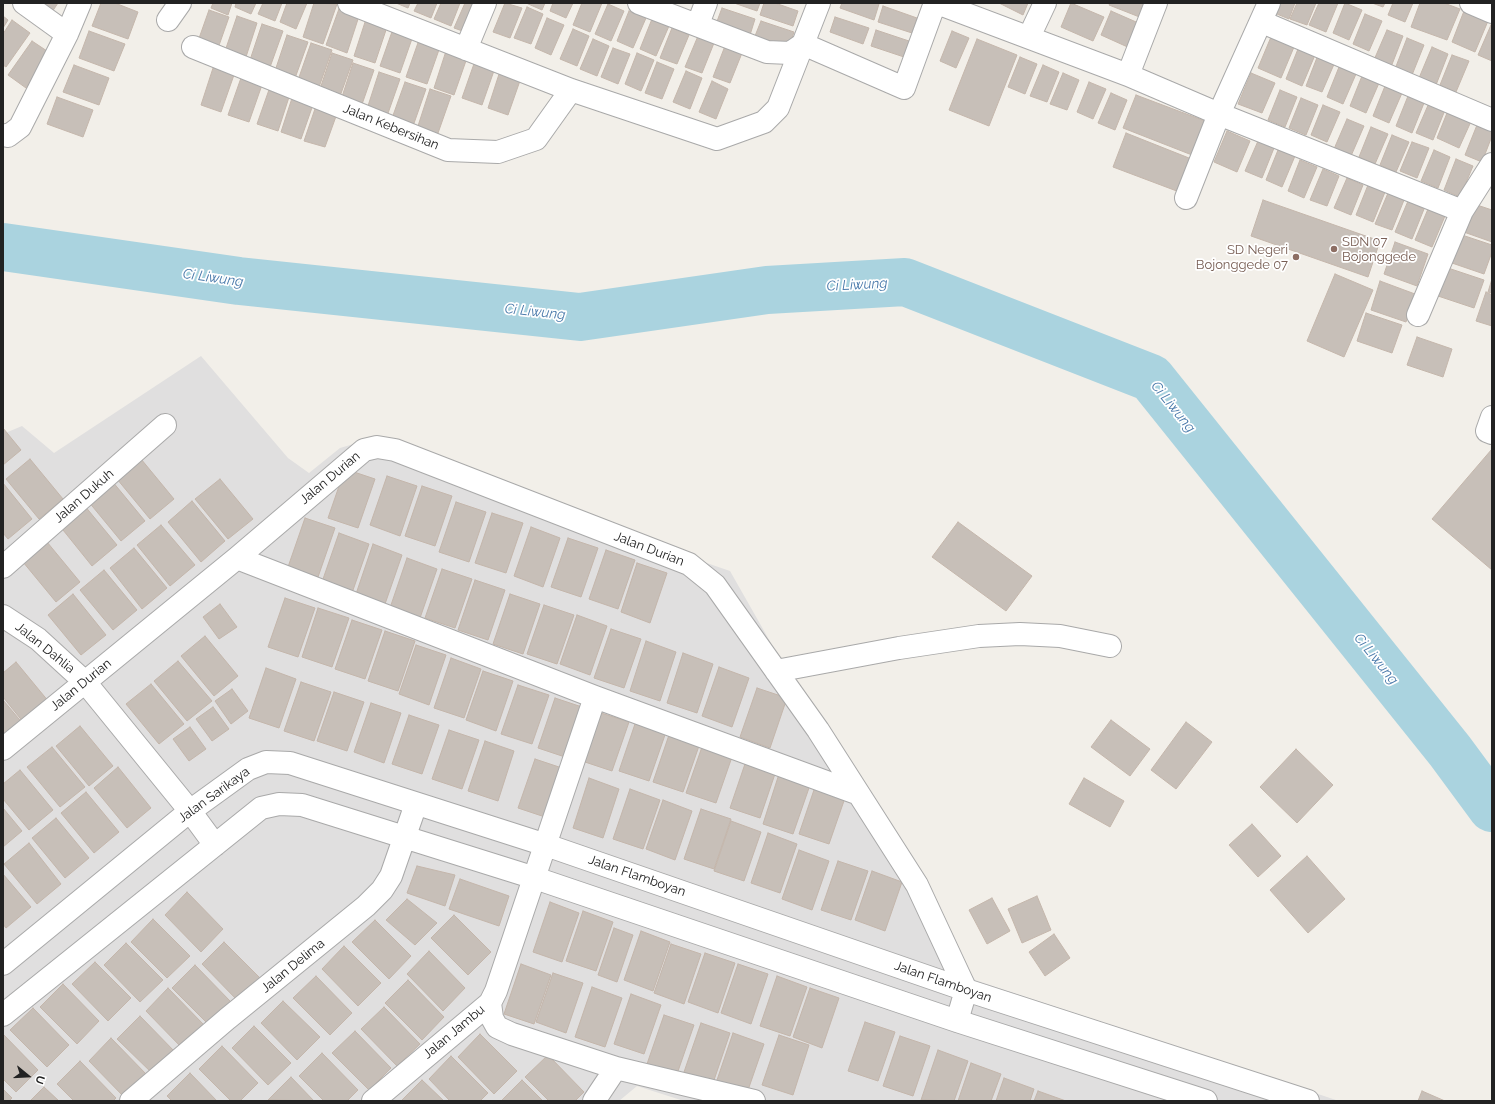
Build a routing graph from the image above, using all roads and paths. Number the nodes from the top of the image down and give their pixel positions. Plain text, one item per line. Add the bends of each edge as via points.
1 (24, 3) edge
2 (80, 3) edge
3 (348, 3) edge
4 (485, 3) edge
5 (640, 3) edge
6 (706, 3) edge
7 (819, 3) edge
8 (936, 3) edge
9 (1045, 3) edge
10 (1156, 3) edge
11 (1471, 3) edge
12 (1492, 12) edge
13 (1266, 13) edge
14 (698, 24) junction
15 (66, 34) junction
16 (1029, 37) junction
17 (803, 44) junction
18 (194, 47) dead end
19 (466, 49) junction
20 (1128, 75) junction
21 (571, 90) junction
22 (1219, 114) junction
23 (1492, 120) edge
24 (6, 135) edge
25 (1492, 164) edge
26 (1186, 198) dead end
27 (1462, 211) junction
28 (1418, 315) dead end
29 (1492, 418) edge
30 (165, 424) dead end
31 (1492, 433) edge
32 (237, 558) junction
33 (3, 567) edge
34 (3, 616) edge
35 (1110, 646) dead end
36 (776, 671) junction
37 (85, 682) junction
38 (595, 697) junction
39 (3, 749) edge
40 (860, 794) junction
41 (416, 804) junction
42 (190, 811) junction
43 (404, 838) junction
44 (215, 845) junction
45 (546, 845) junction
46 (580, 857) joint
47 (535, 878) junction
48 (3, 964) edge
49 (966, 990) junction
50 (490, 1003) junction
51 (3, 1015) edge
52 (957, 1021) junction
53 (616, 1068) junction
54 (131, 1101) edge
55 (373, 1101) edge
56 (594, 1101) edge
57 (754, 1101) edge
58 (1206, 1101) edge
59 (1308, 1101) edge

1 - 15 street
2 - 15 street
3 - 19 street
4 - 19 street
5 - 14 street
6 - 14 street
7 - 17 street
8 - 16 street
8 - 17 street via 904,88
9 - 16 street
10 - 20 street
11 - 12 street
13 - 22 street
13 - 23 street
14 - 17 street via 767,52 790,53
15 - 24 street via 20,127
16 - 20 street
17 - 21 street via 778,108 764,122 717,139
18 - 21 street, Jalan Kebersihan via 448,150 498,152 536,140
19 - 21 street
20 - 22 street
22 - 26 street
22 - 27 street
25 - 27 street
27 - 28 street
29 - 31 street via 1487,431
30 - 33 street, Jalan Dukuh
32 - 36 street, Jalan Durian via 364,450 377,447 395,450 689,564 715,585
32 - 37 street, Jalan Durian
32 - 38 street
34 - 37 street, Jalan Dahlia via 38,639
35 - 36 street via 1060,636 979,636
36 - 40 street, Jalan Durian
37 - 39 street, Jalan Durian
37 - 42 street, Jalan Dahlia
38 - 40 street
38 - 45 street, Jalan Jambu
40 - 49 street, Jalan Durian via 918,885
41 - 42 street, Jalan Sarikaya via 290,763 266,762 248,769
41 - 43 street, Jalan Delima
41 - 45 street, Jalan Sarikaya
42 - 44 street, Jalan Dahlia
42 - 48 street, Jalan Sarikaya
43 - 44 street via 302,805 279,804 261,808
43 - 47 street
43 - 54 street, Jalan Delima via 391,876 382,890 366,906
44 - 51 street
45 - 46 street, Jalan Sarikaya
45 - 47 street, Jalan Jambu
46 - 49 street, Jalan Flamboyan
47 - 50 street, Jalan Jambu
47 - 52 street
49 - 52 street
49 - 59 street, Jalan Flamboyan
50 - 53 street via 496,1027
50 - 55 street, Jalan Jambu
52 - 58 street
53 - 56 street
53 - 57 street

